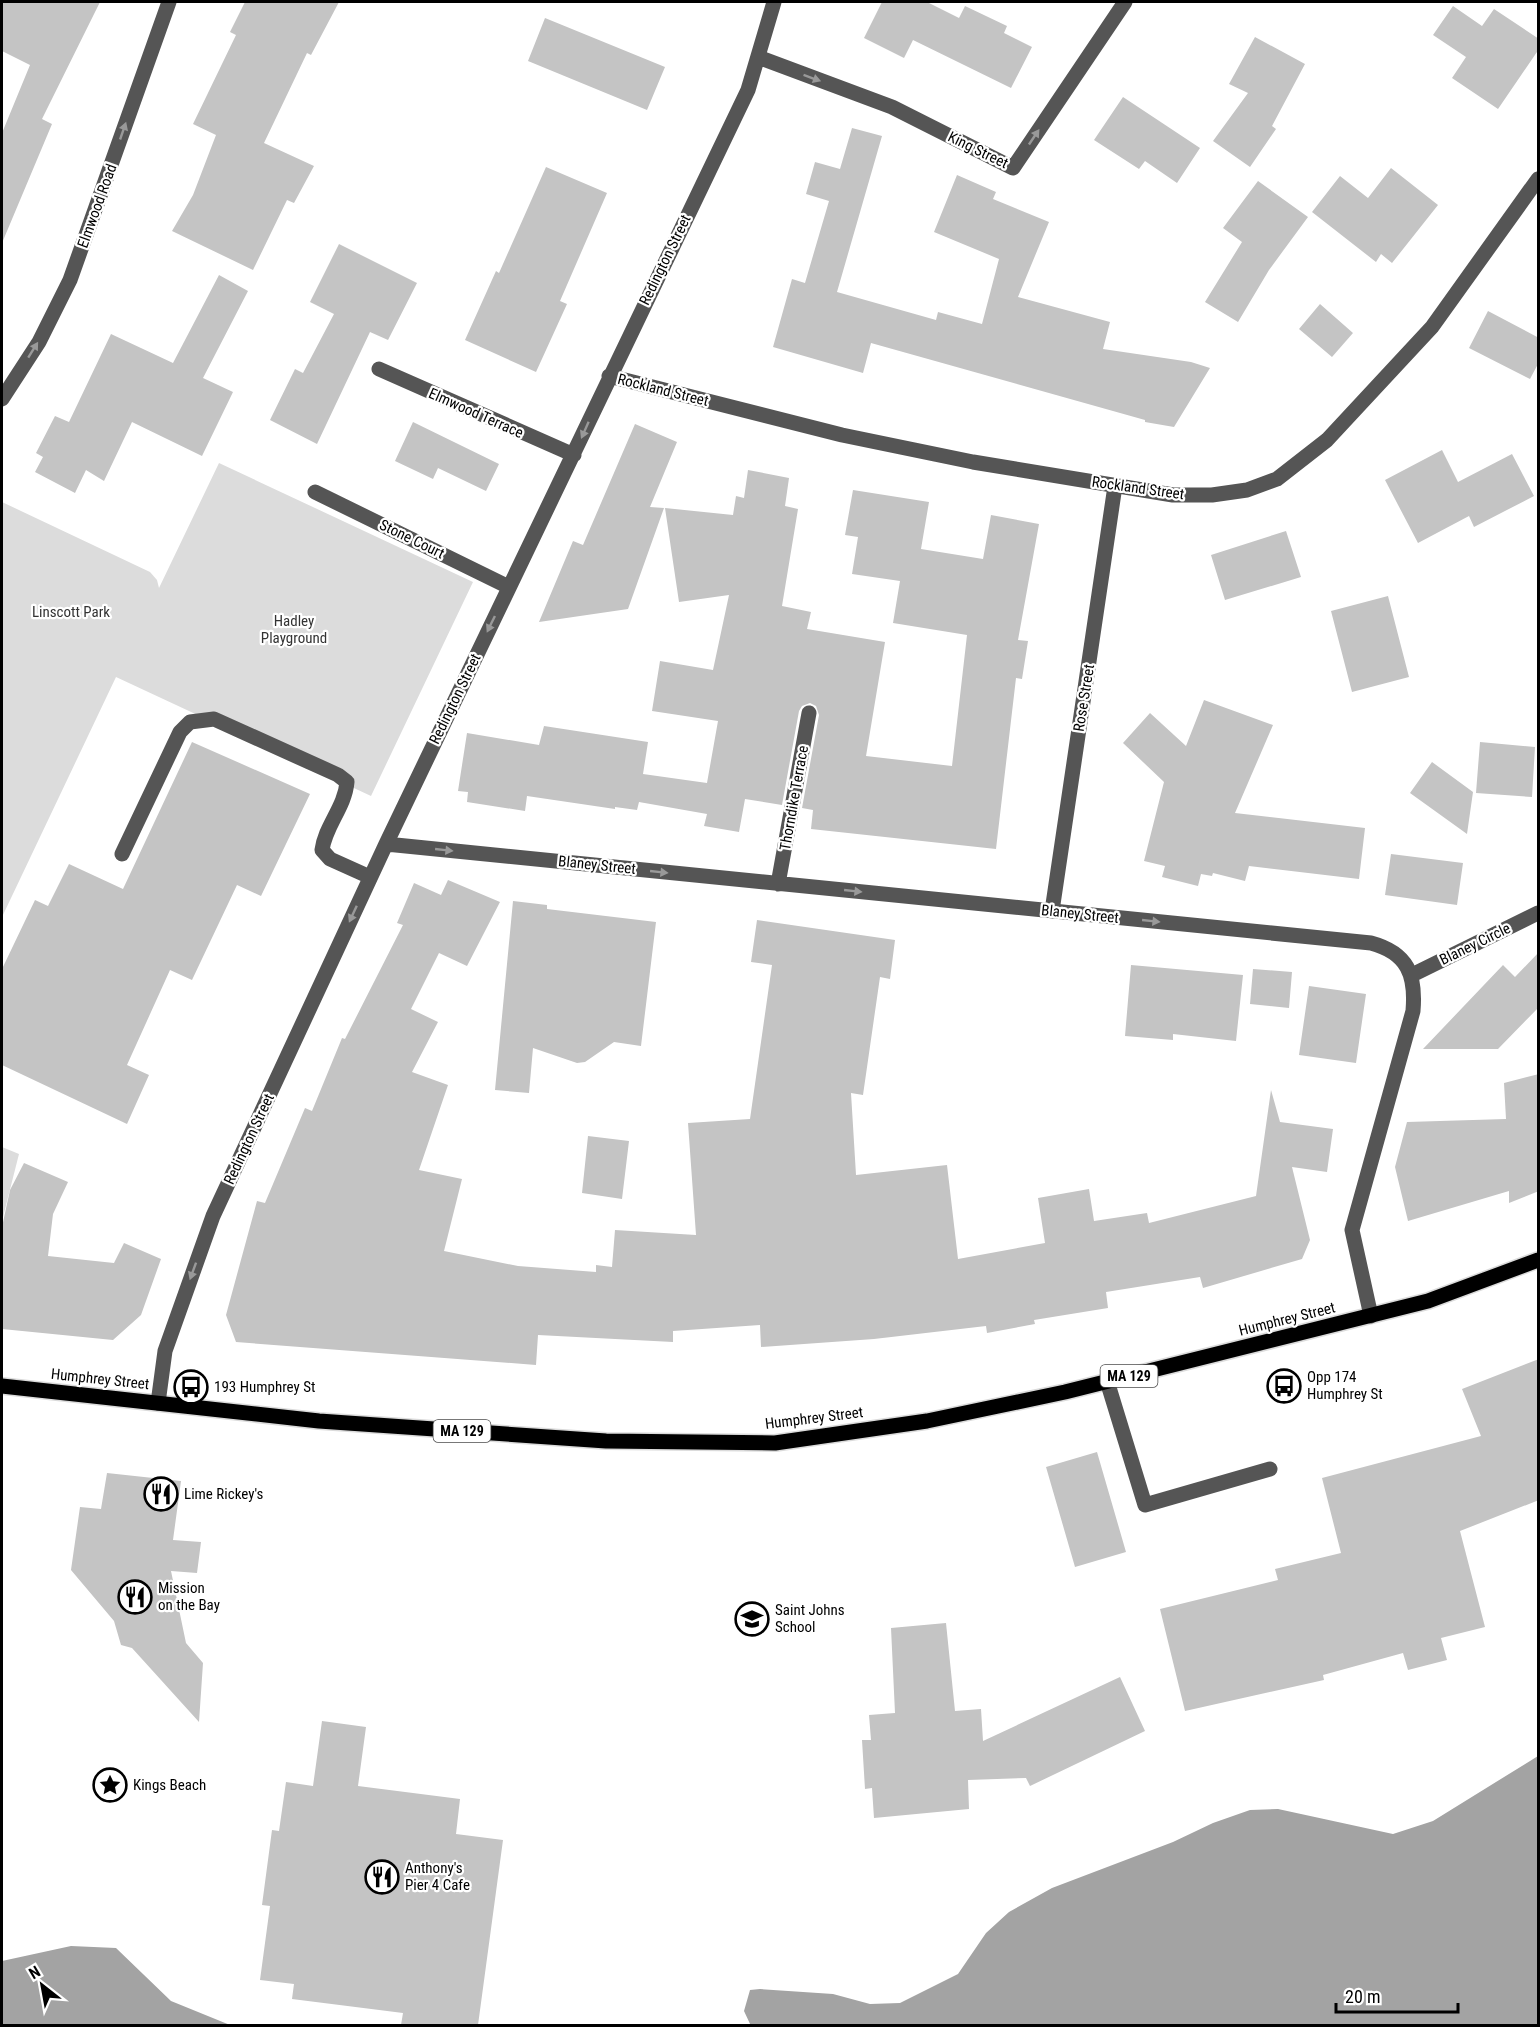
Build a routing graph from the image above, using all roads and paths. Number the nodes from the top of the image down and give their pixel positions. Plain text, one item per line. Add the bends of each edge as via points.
1 (168, 2) edge
2 (774, 2) edge
3 (1125, 2) edge
4 (758, 57) junction
5 (1539, 180) edge
6 (379, 369) dead end
7 (609, 376) junction
8 (2, 399) edge
9 (574, 455) junction
10 (1116, 486) junction
11 (315, 492) dead end
12 (509, 587) junction
13 (809, 713) dead end
14 (386, 844) junction
15 (122, 854) dead end
16 (370, 877) junction
17 (778, 884) junction
18 (1052, 911) junction
19 (1539, 913) edge
20 (1412, 975) junction
21 (1539, 1260) edge
22 (1371, 1316) junction
23 (1107, 1381) junction
24 (2, 1386) edge
25 (158, 1403) junction
26 (1270, 1469) dead end

8 -> 1 street, Elmwood Road via 39,342 70,280
2 - 4 street, Redington Street
4 -> 3 street, King Street via 892,107 1013,168
4 - 7 street, Redington Street via 748,90
5 - 10 street, Rockland Street via 1432,327 1304,460 1277,479 1247,490 1212,495 1173,495
6 - 9 street, Elmwood Terrace
7 -> 9 street, Redington Street
7 - 10 street, Rockland Street via 842,435
9 - 12 street, Redington Street
10 - 18 street, Rose Street
11 - 12 street, Stone Court
12 -> 14 street, Redington Street
13 - 17 street, Thorndike Terrace
14 - 16 street, Redington Street
14 -> 17 street, Blaney Street
15 - 16 street via 180,732 190,722 214,719 347,782 322,850 330,859
16 -> 25 street, Redington Street via 213,1216 165,1351
17 -> 18 street, Blaney Street
18 -> 20 street, Blaney Street via 1371,943 1395,953
19 - 20 street, Blaney Circle
20 - 22 street via 1413,1011 1352,1230
21 - 22 main road, Humphrey Street / MA 129 via 1428,1301
22 - 23 main road, Humphrey Street / MA 129
23 - 25 main road, Humphrey Street / MA 129 via 927,1421 775,1443 606,1441 319,1421
23 - 26 street via 1144,1505
24 - 25 main road, Humphrey Street / MA 129

